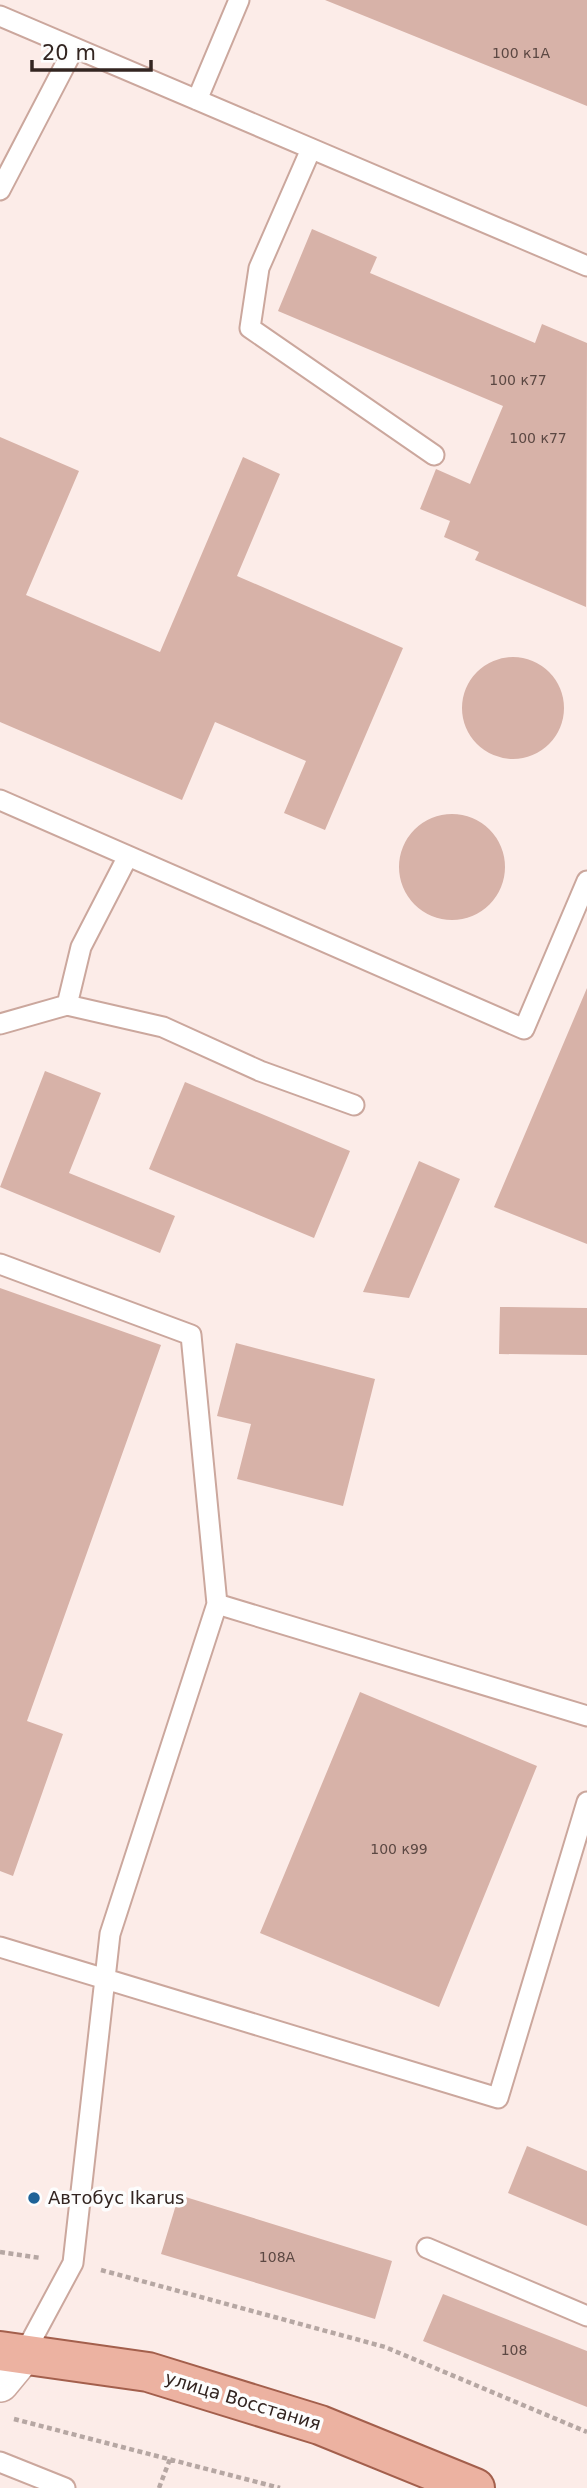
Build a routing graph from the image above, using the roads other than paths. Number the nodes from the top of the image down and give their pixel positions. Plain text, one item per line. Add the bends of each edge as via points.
1 (239, 0) edge
2 (0, 16) edge
3 (74, 48) junction
4 (197, 100) junction
5 (311, 149) junction
6 (0, 190) edge
7 (587, 266) edge
8 (434, 455) dead end
9 (0, 800) edge
10 (128, 856) junction
11 (587, 881) edge
12 (67, 1005) junction
13 (0, 1024) edge
14 (354, 1105) dead end
15 (0, 1264) edge
16 (217, 1604) junction
17 (587, 1716) edge
18 (587, 1802) edge
19 (0, 1947) edge
20 (104, 1979) junction
21 (427, 2248) dead end
22 (587, 2316) edge
23 (12, 2352) edge
24 (0, 2383) edge
25 (0, 2462) edge
26 (65, 2488) edge
27 (475, 2488) edge

1 - 4 lane
2 - 3 lane
3 - 4 lane
3 - 6 lane
4 - 5 lane
5 - 7 lane
5 - 8 lane via 259,268 250,328
9 - 10 lane
10 - 11 lane via 524,1028
10 - 12 lane via 81,947
12 - 13 lane
12 - 14 lane via 163,1027 260,1071
15 - 16 lane via 191,1335
16 - 17 lane
16 - 20 lane via 110,1934
18 - 20 lane via 498,2098
19 - 20 lane
20 - 23 lane via 72,2263
21 - 22 lane
23 - 24 street
23 - 27 main road, улица Восстания via 148,2372 320,2425
25 - 26 lane

